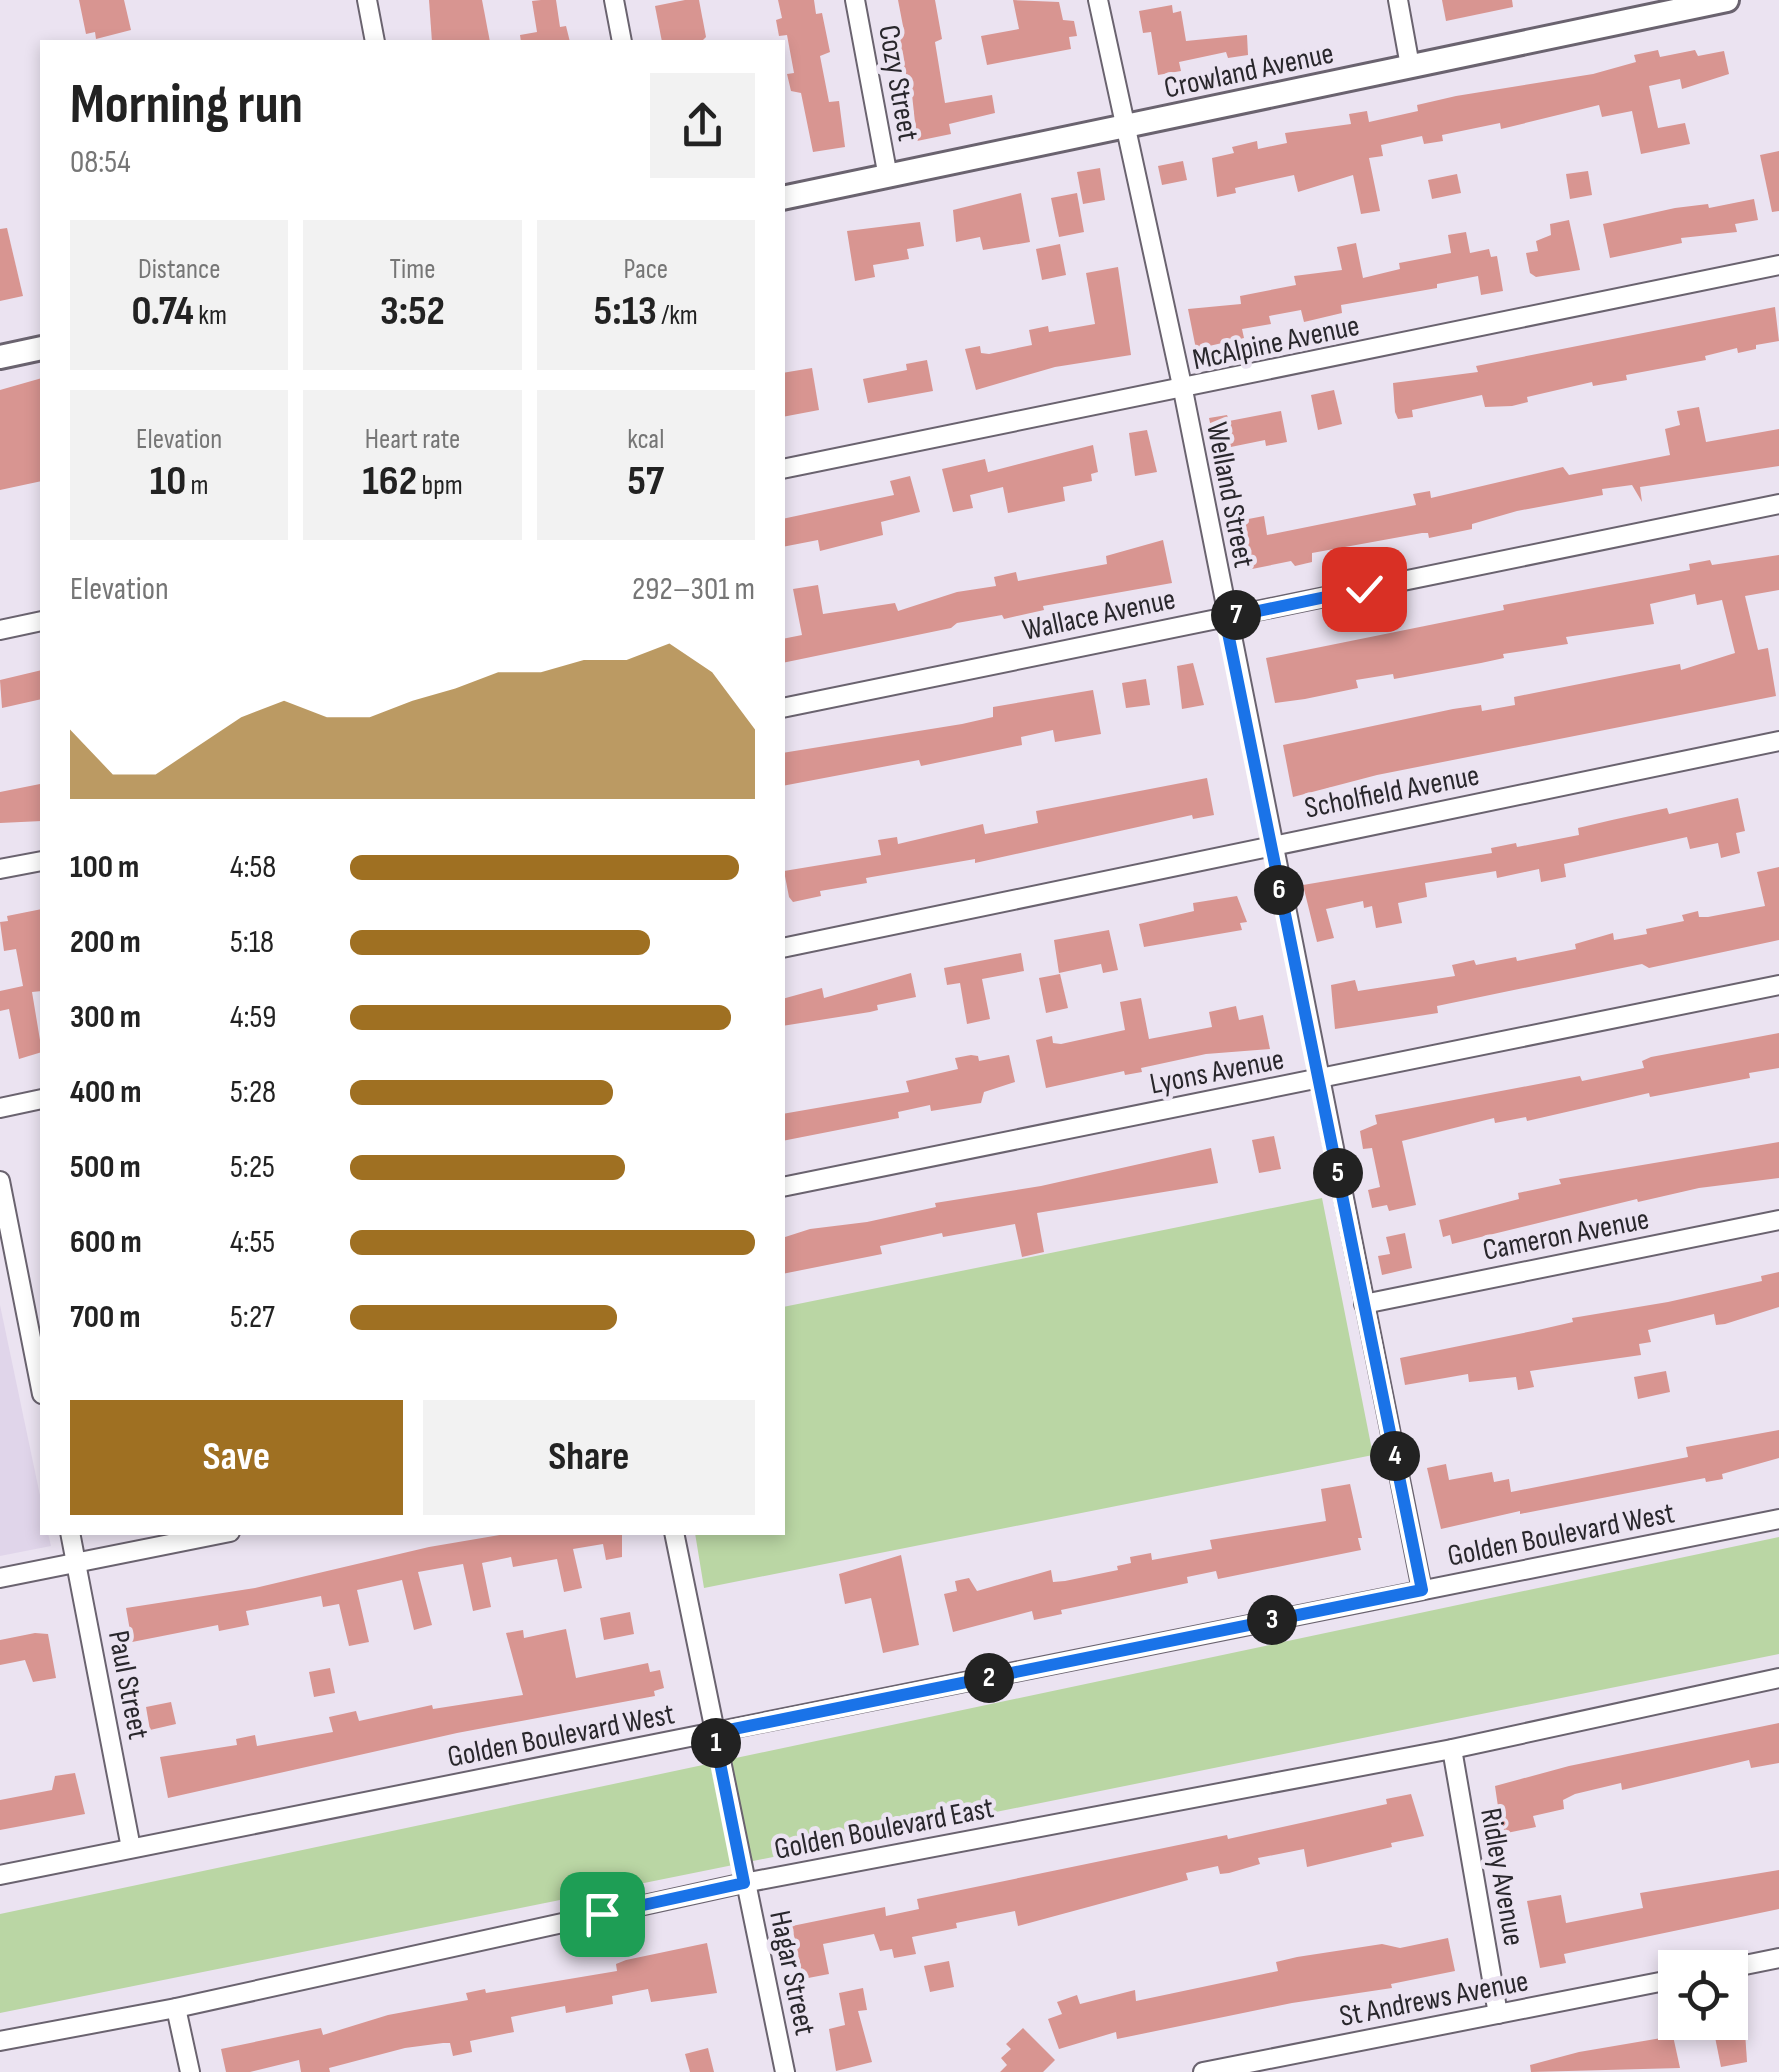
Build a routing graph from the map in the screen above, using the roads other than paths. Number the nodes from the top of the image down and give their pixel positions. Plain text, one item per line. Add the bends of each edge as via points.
1 (367, 0) edge
2 (614, 0) edge
3 (855, 0) edge
4 (1098, 0) edge
5 (1398, 0) edge
6 (1727, 0) edge
7 (374, 40) edge
8 (622, 40) edge
9 (1410, 66) junction
10 (1123, 129) junction
11 (888, 177) junction
12 (785, 197) edge
13 (1779, 264) edge
14 (40, 348) edge
15 (0, 357) edge
16 (1183, 390) junction
17 (785, 469) edge
18 (1779, 504) edge
19 (1225, 618) junction
20 (40, 621) edge
21 (0, 630) edge
22 (785, 707) edge
23 (1779, 742) edge
24 (1270, 845) junction
25 (40, 861) edge
26 (0, 869) edge
27 (785, 947) edge
28 (1779, 984) edge
29 (1319, 1080) junction
30 (40, 1099) edge
31 (0, 1108) edge
32 (0, 1180) edge
33 (785, 1187) edge
34 (1779, 1220) edge
35 (1364, 1304) junction
36 (37, 1339) edge
37 (40, 1372) edge
38 (1779, 1519) edge
39 (71, 1535) edge
40 (215, 1535) edge
41 (675, 1535) edge
42 (76, 1562) junction
43 (0, 1578) edge
44 (1422, 1590) junction
45 (1779, 1678) edge
46 (714, 1733) junction
47 (1452, 1749) junction
48 (131, 1848) junction
49 (0, 1875) edge
50 (744, 1883) junction
51 (1779, 1958) edge
52 (1748, 1964) edge
53 (1658, 1982) edge
54 (176, 2008) junction
55 (1498, 2014) junction
56 (0, 2041) edge
57 (190, 2072) edge
58 (785, 2072) edge
59 (1202, 2072) edge

1 - 7 street
2 - 8 street
3 - 11 street, Cozy Street
4 - 10 street, Welland Street
5 - 9 street
6 - 9 main road, Crowland Avenue
9 - 10 main road, Crowland Avenue
10 - 11 main road, Crowland Avenue
10 - 16 street, Welland Street
11 - 12 main road, Crowland Avenue
13 - 16 street, McAlpine Avenue
14 - 15 main road
16 - 17 street, McAlpine Avenue
16 - 19 street, Welland Street
18 - 19 street, Wallace Avenue
19 - 22 street, Wallace Avenue
19 - 24 street, Welland Street
20 - 21 street
23 - 24 street, Scholfield Avenue
24 - 27 street, Scholfield Avenue
24 - 29 street, Welland Street
25 - 26 street
28 - 29 street, Lyons Avenue
29 - 33 street, Lyons Avenue
29 - 35 street, Welland Street
30 - 31 street
32 - 36 street
34 - 35 street, Cameron Avenue
35 - 44 street, Welland Street
36 - 37 street
38 - 44 street, Golden Boulevard West
39 - 42 street, Paul Street
40 - 42 street
41 - 46 street, Hagar Street
42 - 43 street
42 - 48 street, Paul Street
44 - 46 street, Golden Boulevard West
45 - 47 street, Golden Boulevard East
46 - 48 street, Golden Boulevard West
46 - 50 street, Hagar Street
47 - 50 street, Golden Boulevard East
47 - 55 street, Ridley Avenue
48 - 49 street, Golden Boulevard West
50 - 54 street, Golden Boulevard East
50 - 58 street, Hagar Street
51 - 52 street
53 - 55 street, St Andrews Avenue
54 - 56 street, Golden Boulevard East
54 - 57 street
55 - 59 street, St Andrews Avenue

